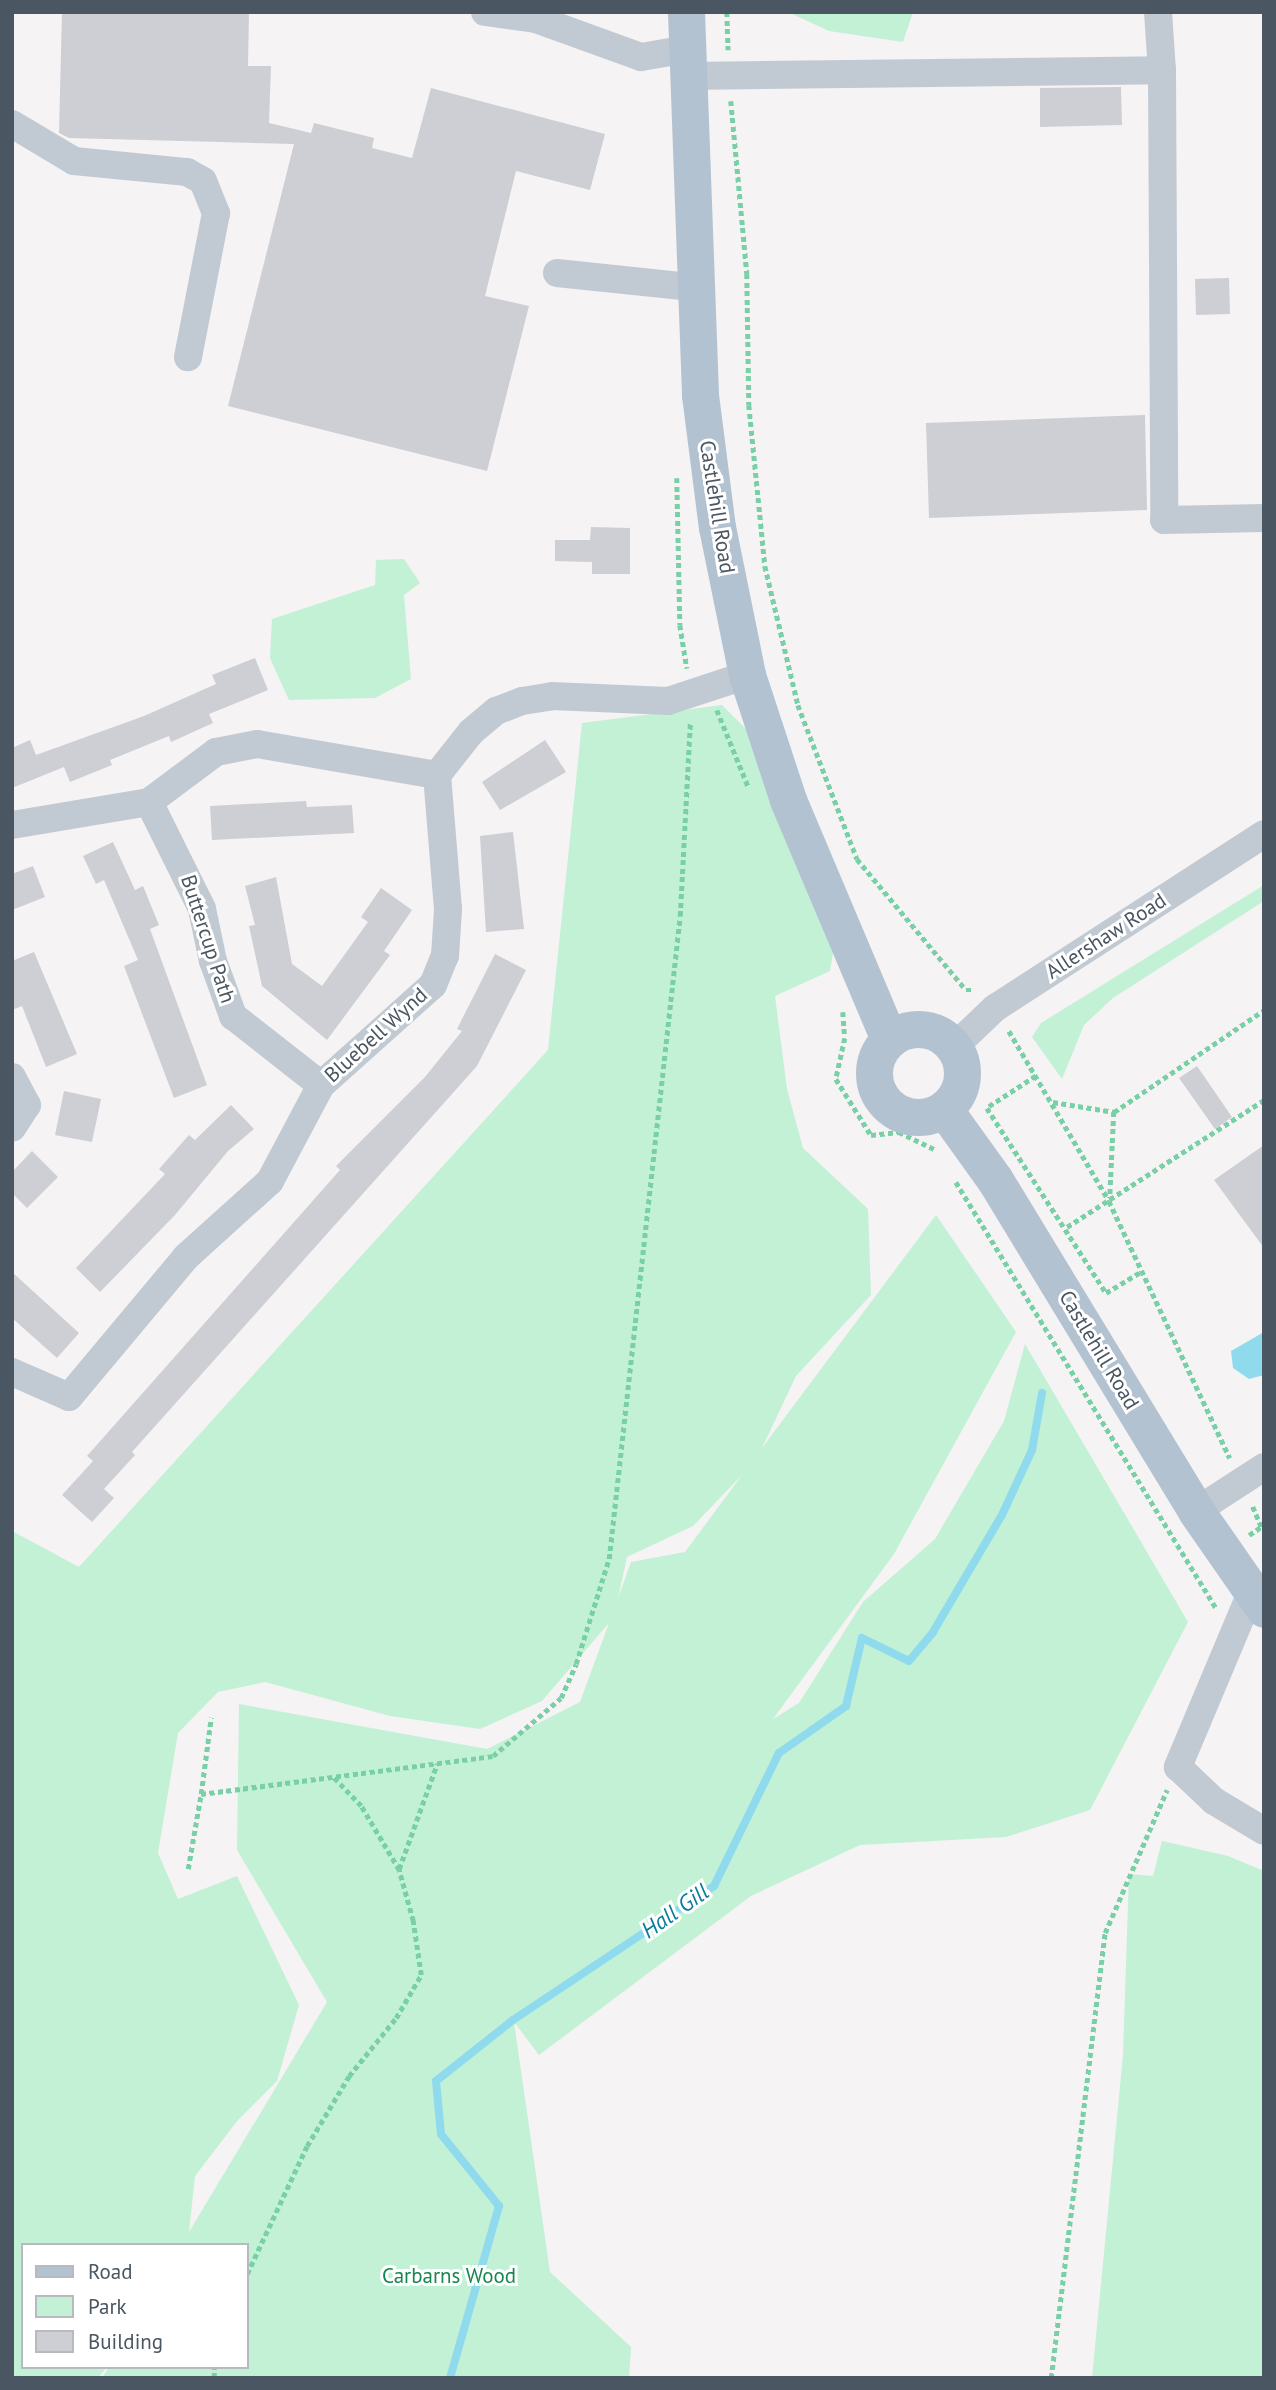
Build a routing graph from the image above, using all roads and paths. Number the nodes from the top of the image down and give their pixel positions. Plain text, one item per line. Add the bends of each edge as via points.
1 (485, 12) edge
2 (686, 12) edge
3 (727, 12) edge
4 (1158, 12) edge
5 (688, 63) junction
6 (1163, 70) junction
7 (728, 74) junction
8 (12, 124) edge
9 (557, 273) dead end
10 (699, 288) junction
11 (188, 357) dead end
12 (1264, 518) edge
13 (680, 530) dead end
14 (747, 675) junction
15 (691, 693) junction
16 (437, 775) junction
17 (149, 802) junction
18 (12, 825) edge
19 (1264, 834) edge
20 (864, 978) junction
21 (995, 1008) junction
22 (1264, 1010) edge
23 (940, 1038) junction
24 (889, 1039) junction
25 (1036, 1076) junction
26 (12, 1077) edge
27 (321, 1085) junction
28 (1264, 1100) edge
29 (1052, 1102) junction
30 (944, 1109) junction
31 (1114, 1112) junction
32 (12, 1128) edge
33 (1109, 1201) junction
34 (1067, 1227) junction
35 (1142, 1271) junction
36 (12, 1372) edge
37 (1252, 1474) edge
38 (1196, 1511) junction
39 (1223, 1551) junction
40 (1257, 1601) edge
41 (211, 1718) dead end
42 (437, 1764) junction
43 (1178, 1767) junction
44 (332, 1777) junction
45 (201, 1794) junction
46 (1264, 1831) edge
47 (188, 1868) dead end
48 (399, 1870) junction
49 (248, 2272) edge
50 (1051, 2378) edge

1 - 5 street via 536,19 641,57
2 - 5 main road, Castlehill Road
3 - 7 path
4 - 6 street
5 - 7 street
5 - 10 main road, Castlehill Road
6 - 7 street
6 - 12 street via 1164,520
7 - 21 path via 747,274 748,405 765,566 798,705 857,859 966,990 992,991
8 - 11 street via 74,161 187,172 203,181 216,214
9 - 10 street
10 - 14 main road, Castlehill Road via 701,395 713,501
13 - 15 path via 680,625
14 - 15 street
14 - 20 main road, Castlehill Road via 788,800
15 - 16 street via 668,701 552,696 522,701 496,711 471,732
15 - 42 path via 680,916 609,1559 561,1698 493,1756
16 - 17 street via 257,744 216,752
16 - 27 street, Bluebell Wynd via 448,909 445,956 433,985
17 - 18 street
17 - 27 street, Buttercup Path via 202,909 213,961 233,1016
19 - 21 street, Allershaw Road
20 - 23 main road, Castlehill Road
20 - 24 main road, Castlehill Road
21 - 23 street, Allershaw Road
21 - 25 path
22 - 31 path
23 - 24 main road via 908,1029
23 - 30 main road via 961,1061 960,1088
24 - 30 main road via 873,1068 874,1083 887,1104 909,1116 934,1115
25 - 29 path
25 - 34 path via 987,1108
26 - 32 street via 27,1105
27 - 36 street, Bluebell Wynd via 270,1181 187,1257 69,1397
28 - 33 path
29 - 31 path
29 - 33 path
30 - 38 main road, Castlehill Road via 995,1180
31 - 33 path
33 - 34 path
33 - 35 path
34 - 35 path via 1106,1293
35 - 37 path
37 - 38 street
37 - 39 path via 1261,1527
38 - 39 main road, Castlehill Road
39 - 40 main road, Castlehill Road
40 - 43 street, Castlehill Road
41 - 45 path
42 - 44 path
42 - 48 path
43 - 46 street via 1214,1801
43 - 50 path via 1105,1933
44 - 45 path
44 - 48 path via 360,1805
45 - 47 path
48 - 49 path via 414,1921 421,1975 396,2018 349,2076 307,2146

